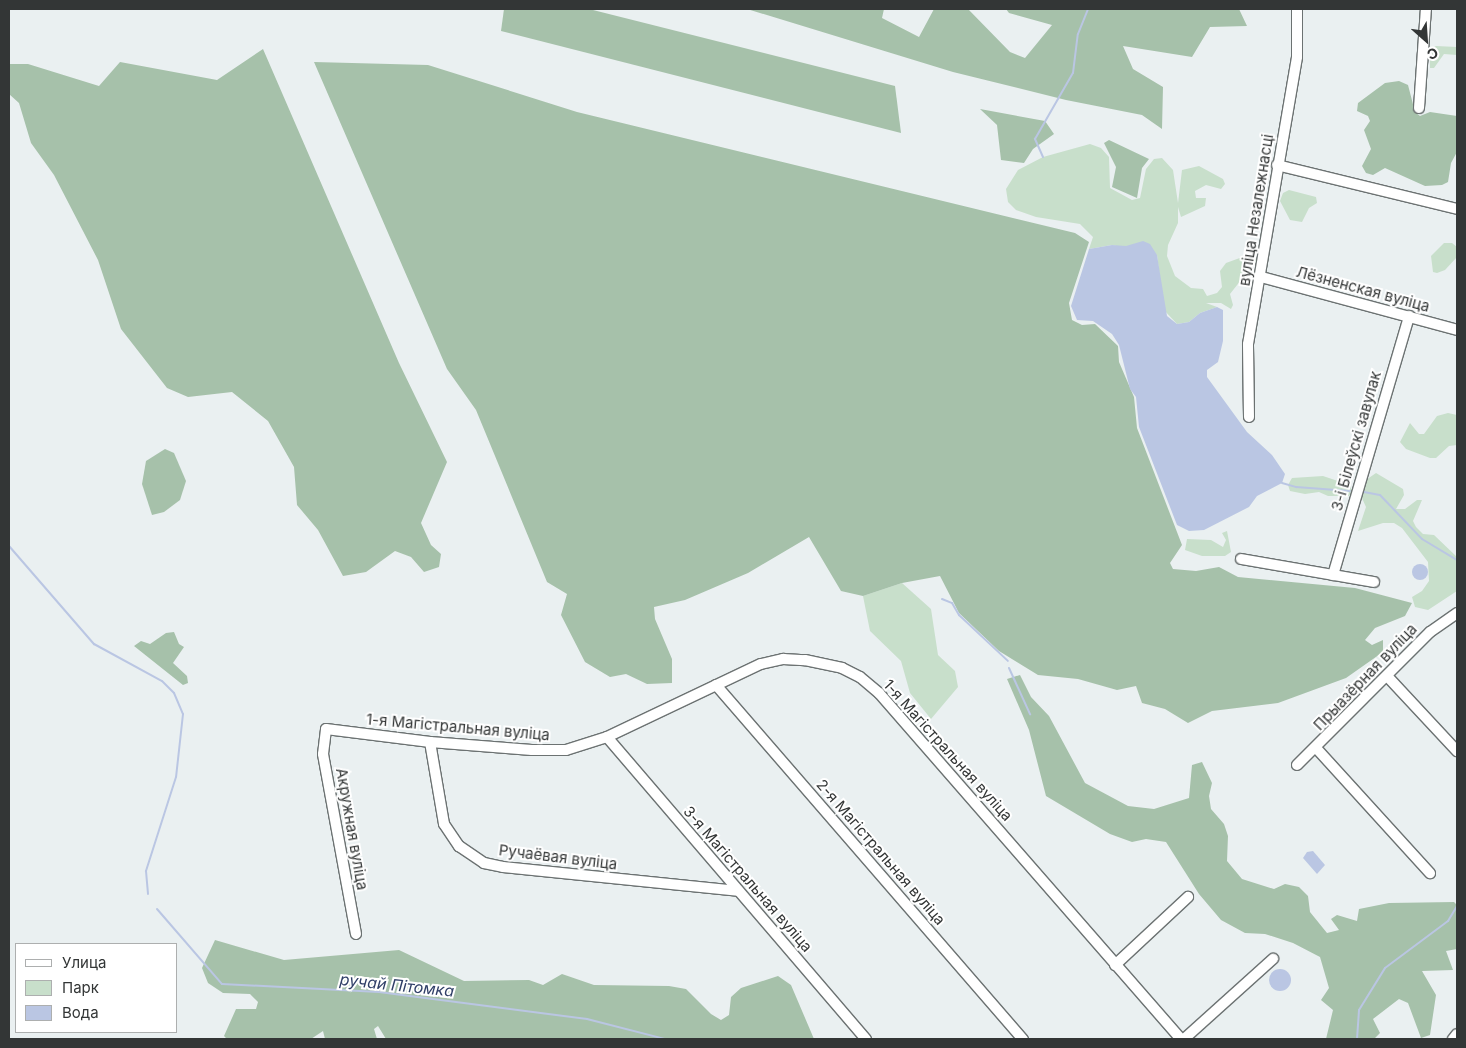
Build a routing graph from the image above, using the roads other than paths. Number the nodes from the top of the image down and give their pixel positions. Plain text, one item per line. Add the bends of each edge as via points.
1 (1297, 9) edge
2 (1426, 9) edge
3 (1419, 108) dead end
4 (1277, 164) junction
5 (1457, 210) edge
6 (1262, 278) junction
7 (1409, 316) junction
8 (1457, 330) edge
9 (1249, 417) dead end
10 (1241, 559) dead end
11 (1333, 575) junction
12 (1374, 582) dead end
13 (1457, 613) edge
14 (1387, 676) junction
15 (716, 685) junction
16 (326, 729) joint
17 (608, 737) junction
18 (430, 742) junction
19 (1317, 749) junction
20 (1457, 751) edge
21 (1297, 766) dead end
22 (1430, 873) dead end
23 (738, 891) junction
24 (1188, 898) dead end
25 (356, 934) dead end
26 (1273, 959) dead end
27 (1116, 965) junction
28 (1457, 1034) edge
29 (866, 1039) edge
30 (1023, 1039) edge
31 (1182, 1039) edge
32 (1453, 1039) edge

1 - 4 street, вуліца Незалежнасці via 1297,58
2 - 3 street
4 - 5 street
4 - 6 street, вуліца Незалежнасці
6 - 7 street, Лёзненская вуліца
6 - 9 street, вуліца Незалежнасці via 1248,344
7 - 8 street, Лёзненская вуліца
7 - 11 street, 3-і Білеўскі завулак
10 - 11 street
11 - 12 street
13 - 14 street, Прыазёрная вуліца via 1430,632
14 - 19 street, Прыазёрная вуліца
14 - 20 street
15 - 17 street, 1-я Магістральная вуліца
15 - 27 street, 1-я Магістральная вуліца via 741,672 783,659 820,662 860,677 900,714
15 - 30 street, 2-я Магістральная вуліца
16 - 18 street, 1-я Магістральная вуліца
16 - 25 street, Акружная вуліца via 323,754
17 - 18 street, 1-я Магістральная вуліца via 558,750
17 - 23 street, 3-я Магістральная вуліца
18 - 23 street, Ручаёвая вуліца via 444,824 459,846 484,863
19 - 21 street, Прыазёрная вуліца
19 - 22 street
23 - 29 street, 3-я Магістральная вуліца
24 - 27 street
26 - 31 street
27 - 31 street, 1-я Магістральная вуліца
28 - 32 street

